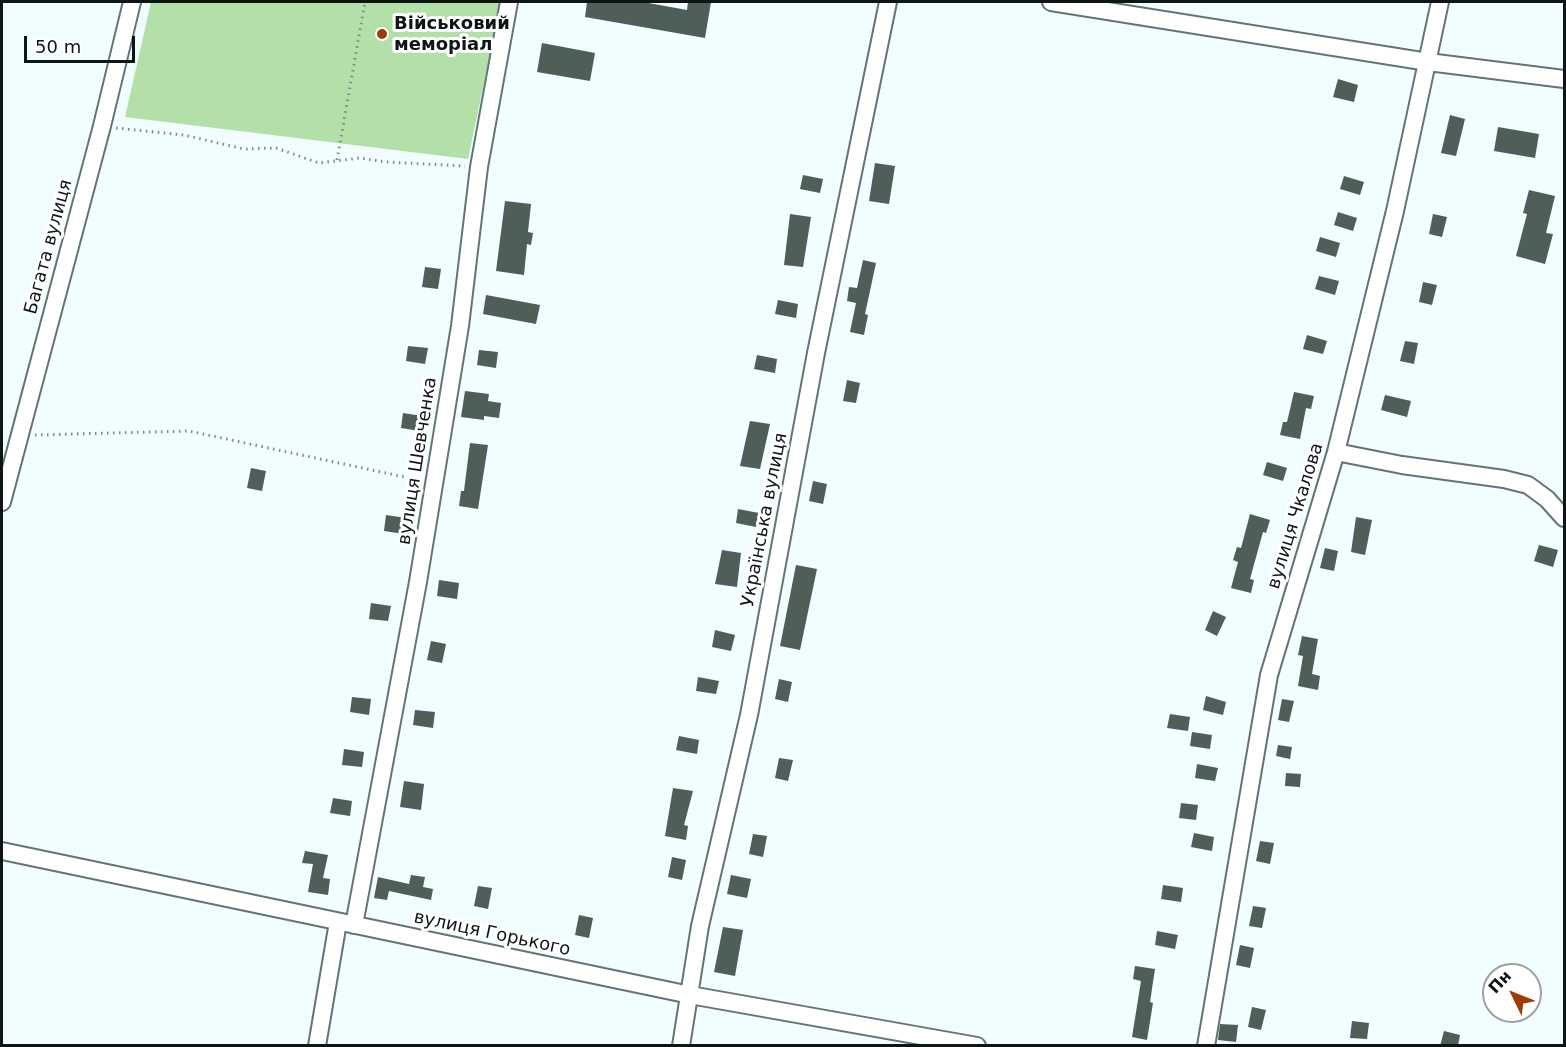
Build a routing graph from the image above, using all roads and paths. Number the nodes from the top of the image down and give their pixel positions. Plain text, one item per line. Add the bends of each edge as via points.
1 (132, 2) edge
2 (365, 2) edge
3 (509, 2) edge
4 (888, 2) edge
5 (1051, 2) edge
6 (1440, 2) edge
7 (1428, 62) junction
8 (1564, 79) edge
9 (102, 126) junction
10 (337, 160) junction
11 (479, 167) junction
12 (19, 435) junction
13 (1336, 452) junction
14 (435, 484) junction
15 (2, 502) edge
16 (1564, 518) edge
17 (2, 851) edge
18 (346, 923) junction
19 (690, 995) junction
20 (317, 1046) edge
21 (681, 1046) edge
22 (977, 1046) edge
23 (1206, 1046) edge

1 - 9 street, Багата вулиця
2 - 10 path
3 - 11 street, вулиця Шевченка
4 - 19 street, Українська вулиця via 816,352 748,715 700,927
5 - 7 street
6 - 7 street, вулиця Чкалова
7 - 8 street
7 - 13 street, вулиця Чкалова
9 - 10 path via 184,135 244,149 276,148 320,163
9 - 12 street, Багата вулиця
10 - 11 path via 360,158
11 - 14 street, вулиця Шевченка via 460,326
12 - 14 path via 189,431
12 - 15 street, Багата вулиця
13 - 16 street via 1528,485
13 - 23 street, вулиця Чкалова via 1269,675
14 - 18 street, вулиця Шевченка
17 - 18 street, вулиця Горького
18 - 19 street, вулиця Горького
18 - 20 street, вулиця Шевченка
19 - 21 street, Українська вулиця
19 - 22 street, вулиця Горького

